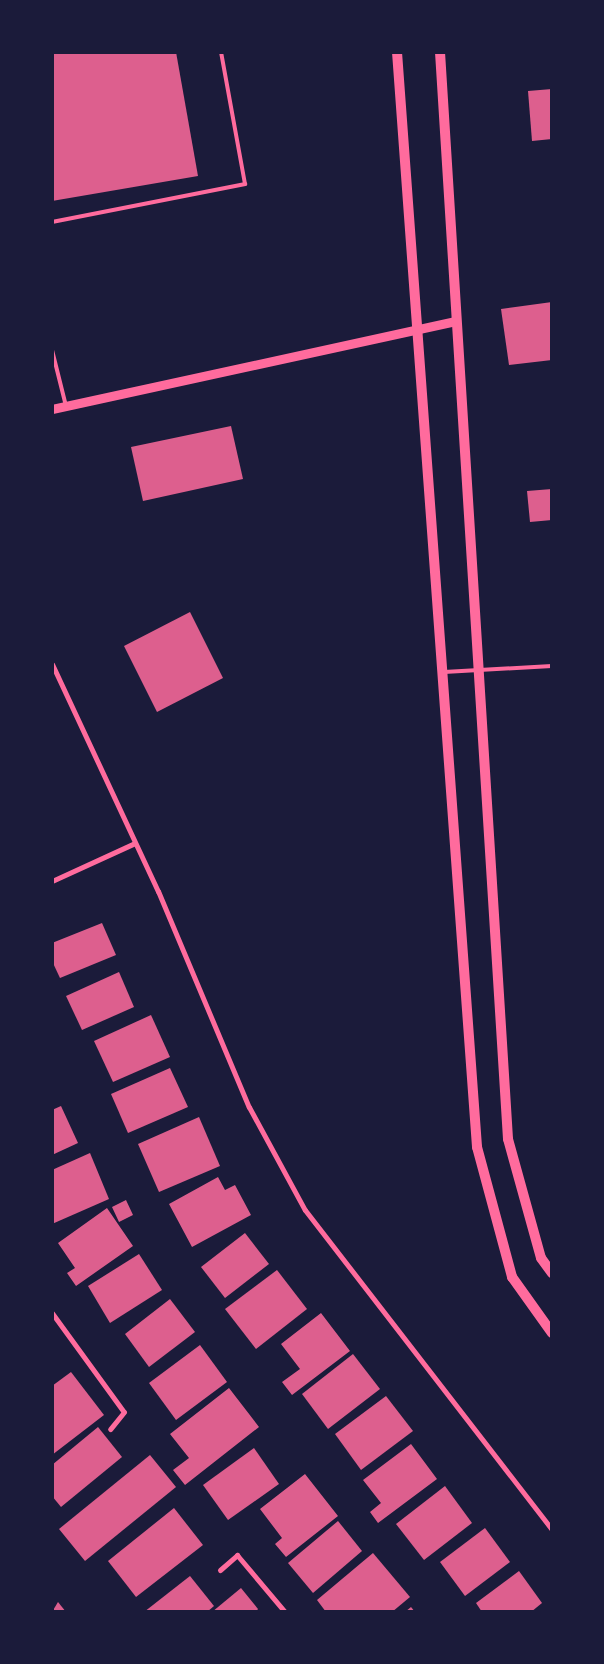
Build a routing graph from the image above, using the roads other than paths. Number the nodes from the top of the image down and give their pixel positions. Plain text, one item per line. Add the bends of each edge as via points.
1 (220, 52) edge
2 (397, 52) edge
3 (440, 52) edge
4 (52, 222) edge
5 (456, 321) junction
6 (416, 330) junction
7 (52, 350) edge
8 (66, 406) junction
9 (52, 408) edge
10 (52, 664) edge
11 (552, 666) edge
12 (478, 670) junction
13 (441, 672) junction
14 (135, 843) junction
15 (52, 880) edge
16 (552, 1273) edge
17 (52, 1313) edge
18 (552, 1333) edge
19 (110, 1429) dead end
20 (552, 1530) edge
21 (220, 1570) dead end
22 (285, 1612) edge

1 - 4 lane via 245,184
2 - 6 main road
3 - 5 main road
5 - 6 street
5 - 12 main road
6 - 8 street
6 - 13 main road
7 - 8 lane
8 - 9 street
10 - 14 street
11 - 12 lane
12 - 13 lane
12 - 16 main road via 508,1139 540,1258
13 - 18 main road via 477,1147 512,1277
14 - 15 street
14 - 20 street via 249,1107 305,1210 484,1446
17 - 19 street via 124,1412
21 - 22 street via 237,1555

